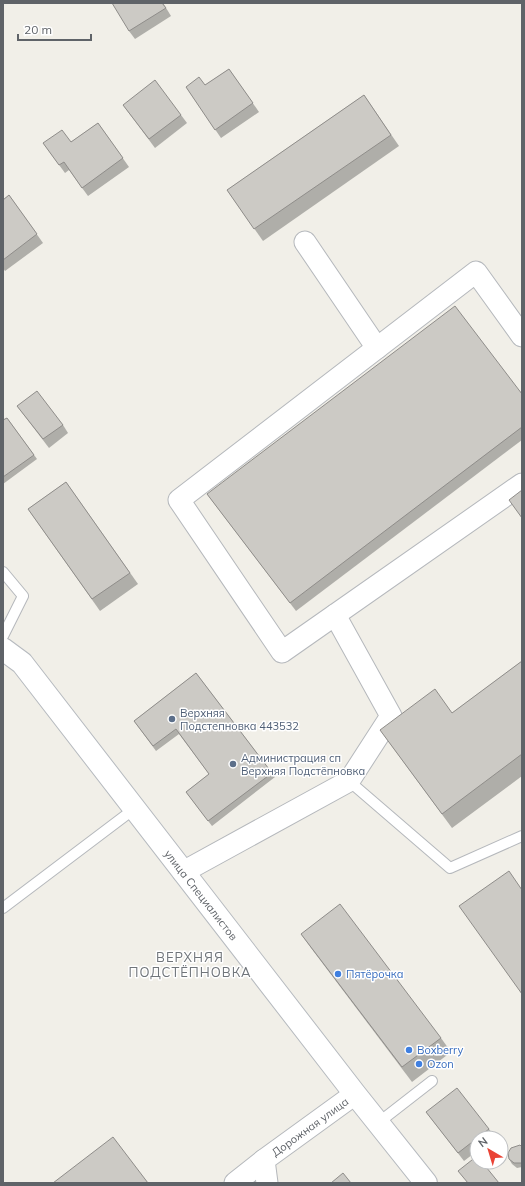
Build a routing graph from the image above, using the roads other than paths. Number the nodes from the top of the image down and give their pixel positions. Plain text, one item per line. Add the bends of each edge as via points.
1 (305, 242) dead end
2 (522, 336) edge
3 (377, 348) junction
4 (522, 484) edge
5 (3, 572) edge
6 (335, 615) junction
7 (3, 636) edge
8 (3, 649) edge
9 (349, 781) junction
10 (134, 809) junction
11 (522, 836) edge
12 (183, 872) junction
13 (3, 908) edge
14 (432, 1081) dead end
15 (355, 1094) junction
16 (378, 1123) junction
17 (264, 1160) junction
18 (235, 1183) edge
19 (267, 1183) edge
20 (426, 1183) edge

1 - 3 street
2 - 3 street via 476,272
3 - 6 street via 179,500 282,652
4 - 6 street
5 - 7 lane via 23,596
6 - 9 street via 391,716
8 - 10 street, улица Специалистов via 22,663
9 - 11 lane via 450,868
9 - 12 street
10 - 12 street, улица Специалистов
10 - 13 lane
12 - 15 street, улица Специалистов
14 - 16 lane
15 - 16 street, улица Специалистов
15 - 17 street, Дорожная улица
16 - 20 street, улица Специалистов
17 - 18 street
17 - 19 street, Дорожная улица

